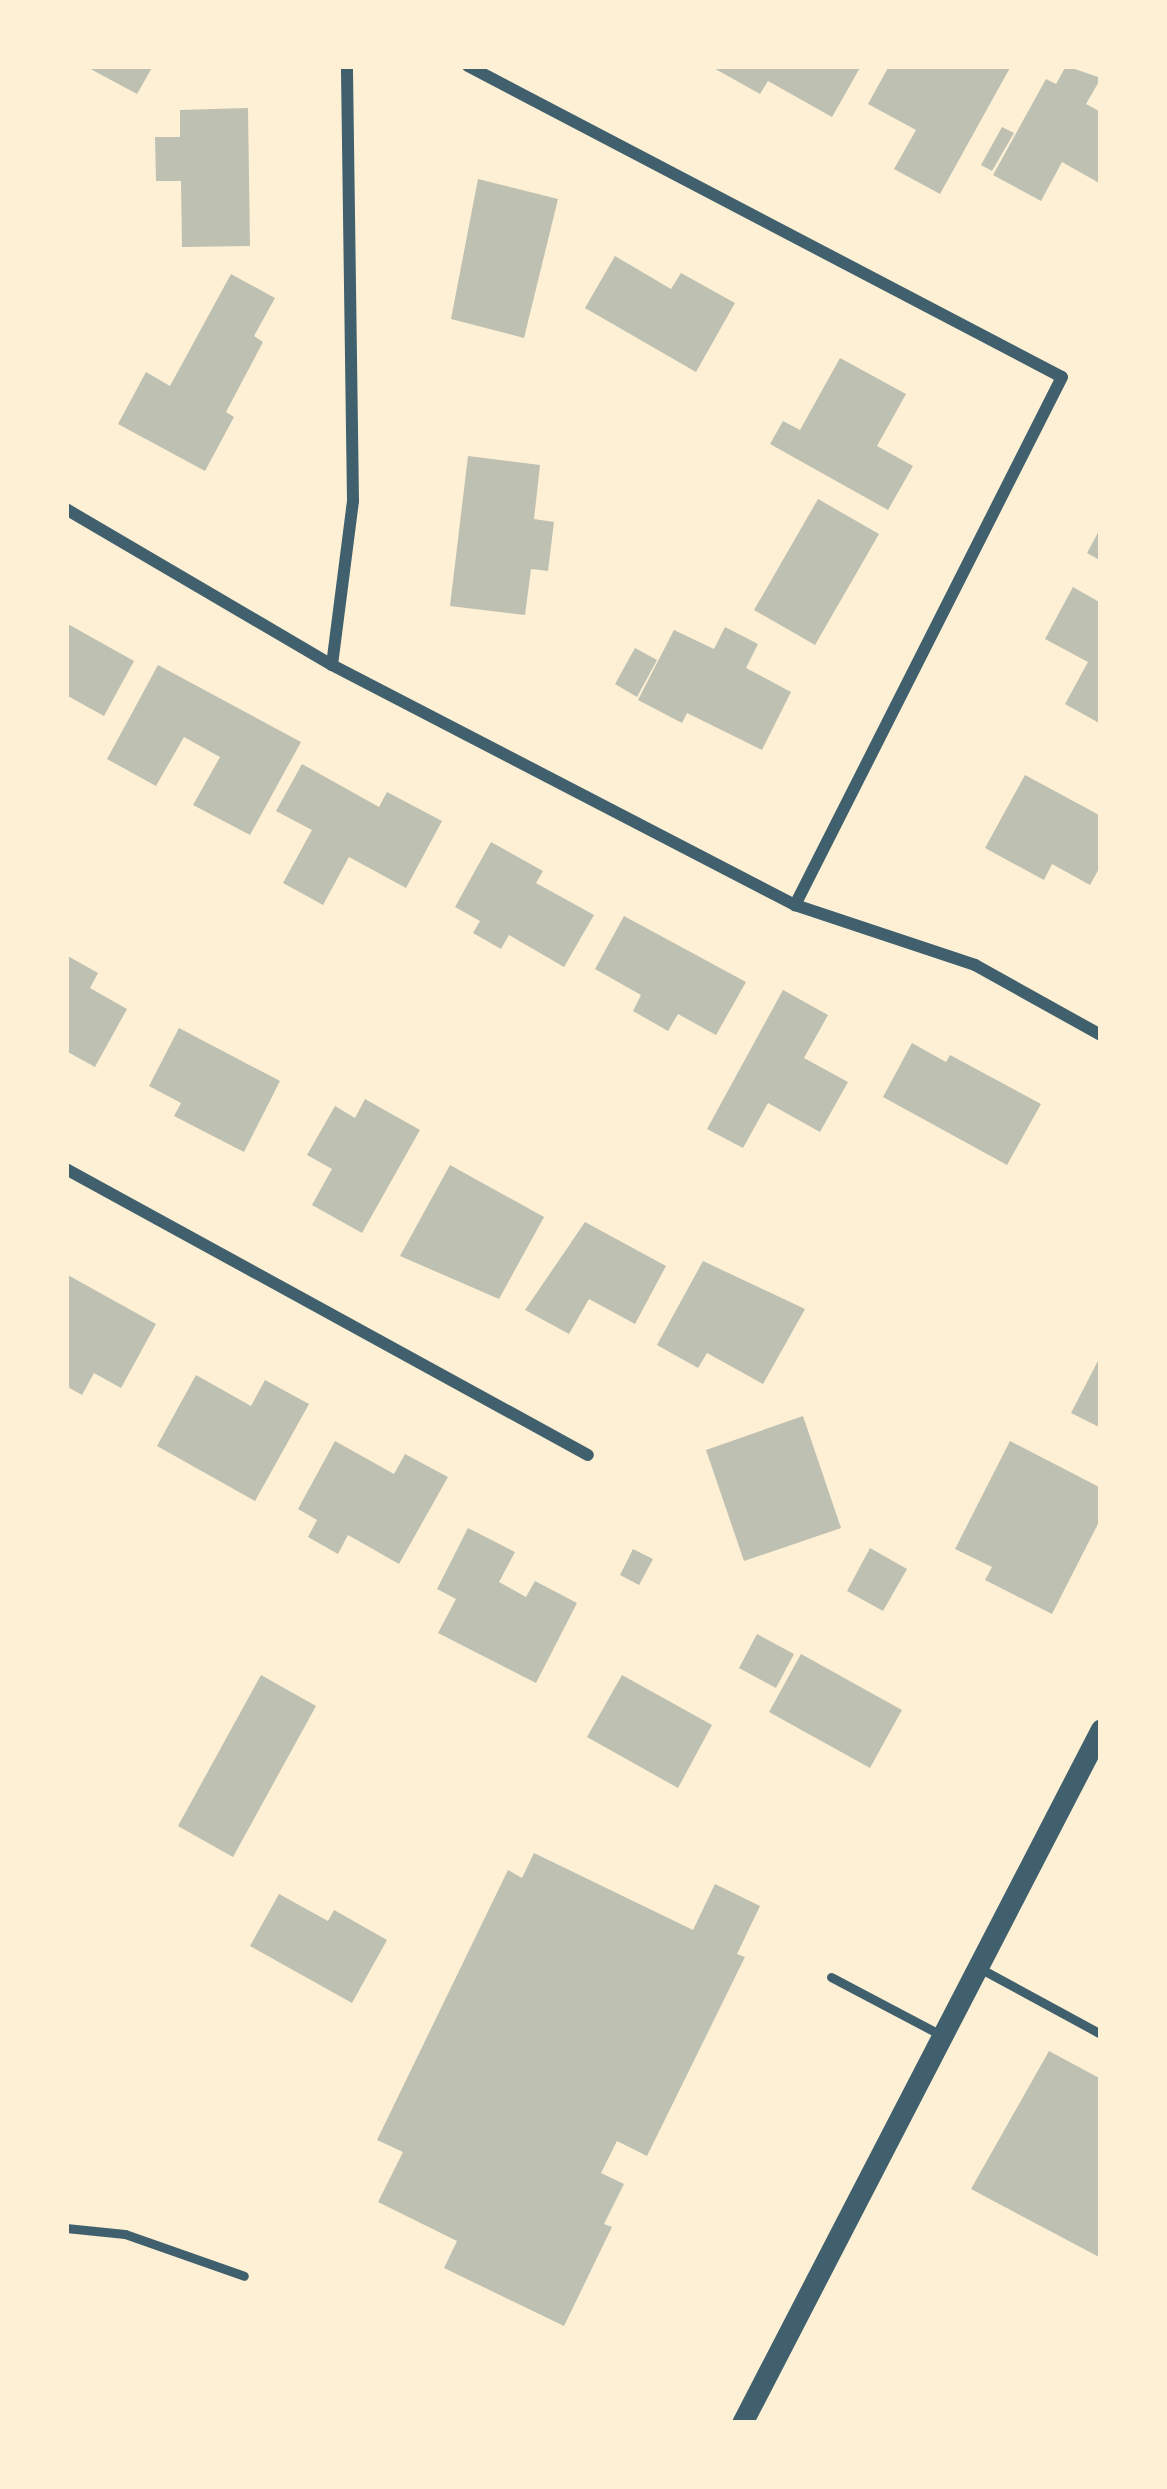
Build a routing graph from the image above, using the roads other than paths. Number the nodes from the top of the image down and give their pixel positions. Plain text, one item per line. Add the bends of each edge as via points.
1 (347, 66) edge
2 (468, 66) edge
3 (66, 509) edge
4 (332, 665) junction
5 (795, 905) junction
6 (1101, 1035) edge
7 (66, 1168) edge
8 (588, 1455) dead end
9 (1101, 1729) edge
10 (983, 1970) junction
11 (831, 1977) dead end
12 (1101, 2034) edge
13 (947, 2038) junction
14 (66, 2228) edge
15 (244, 2276) dead end
16 (742, 2423) edge

1 - 4 street via 353,501
2 - 5 street via 1062,377
3 - 4 street
4 - 5 street
5 - 6 street via 975,964
7 - 8 street
9 - 10 street
10 - 12 lane
10 - 13 street
11 - 13 lane
13 - 16 street
14 - 15 lane via 124,2234

